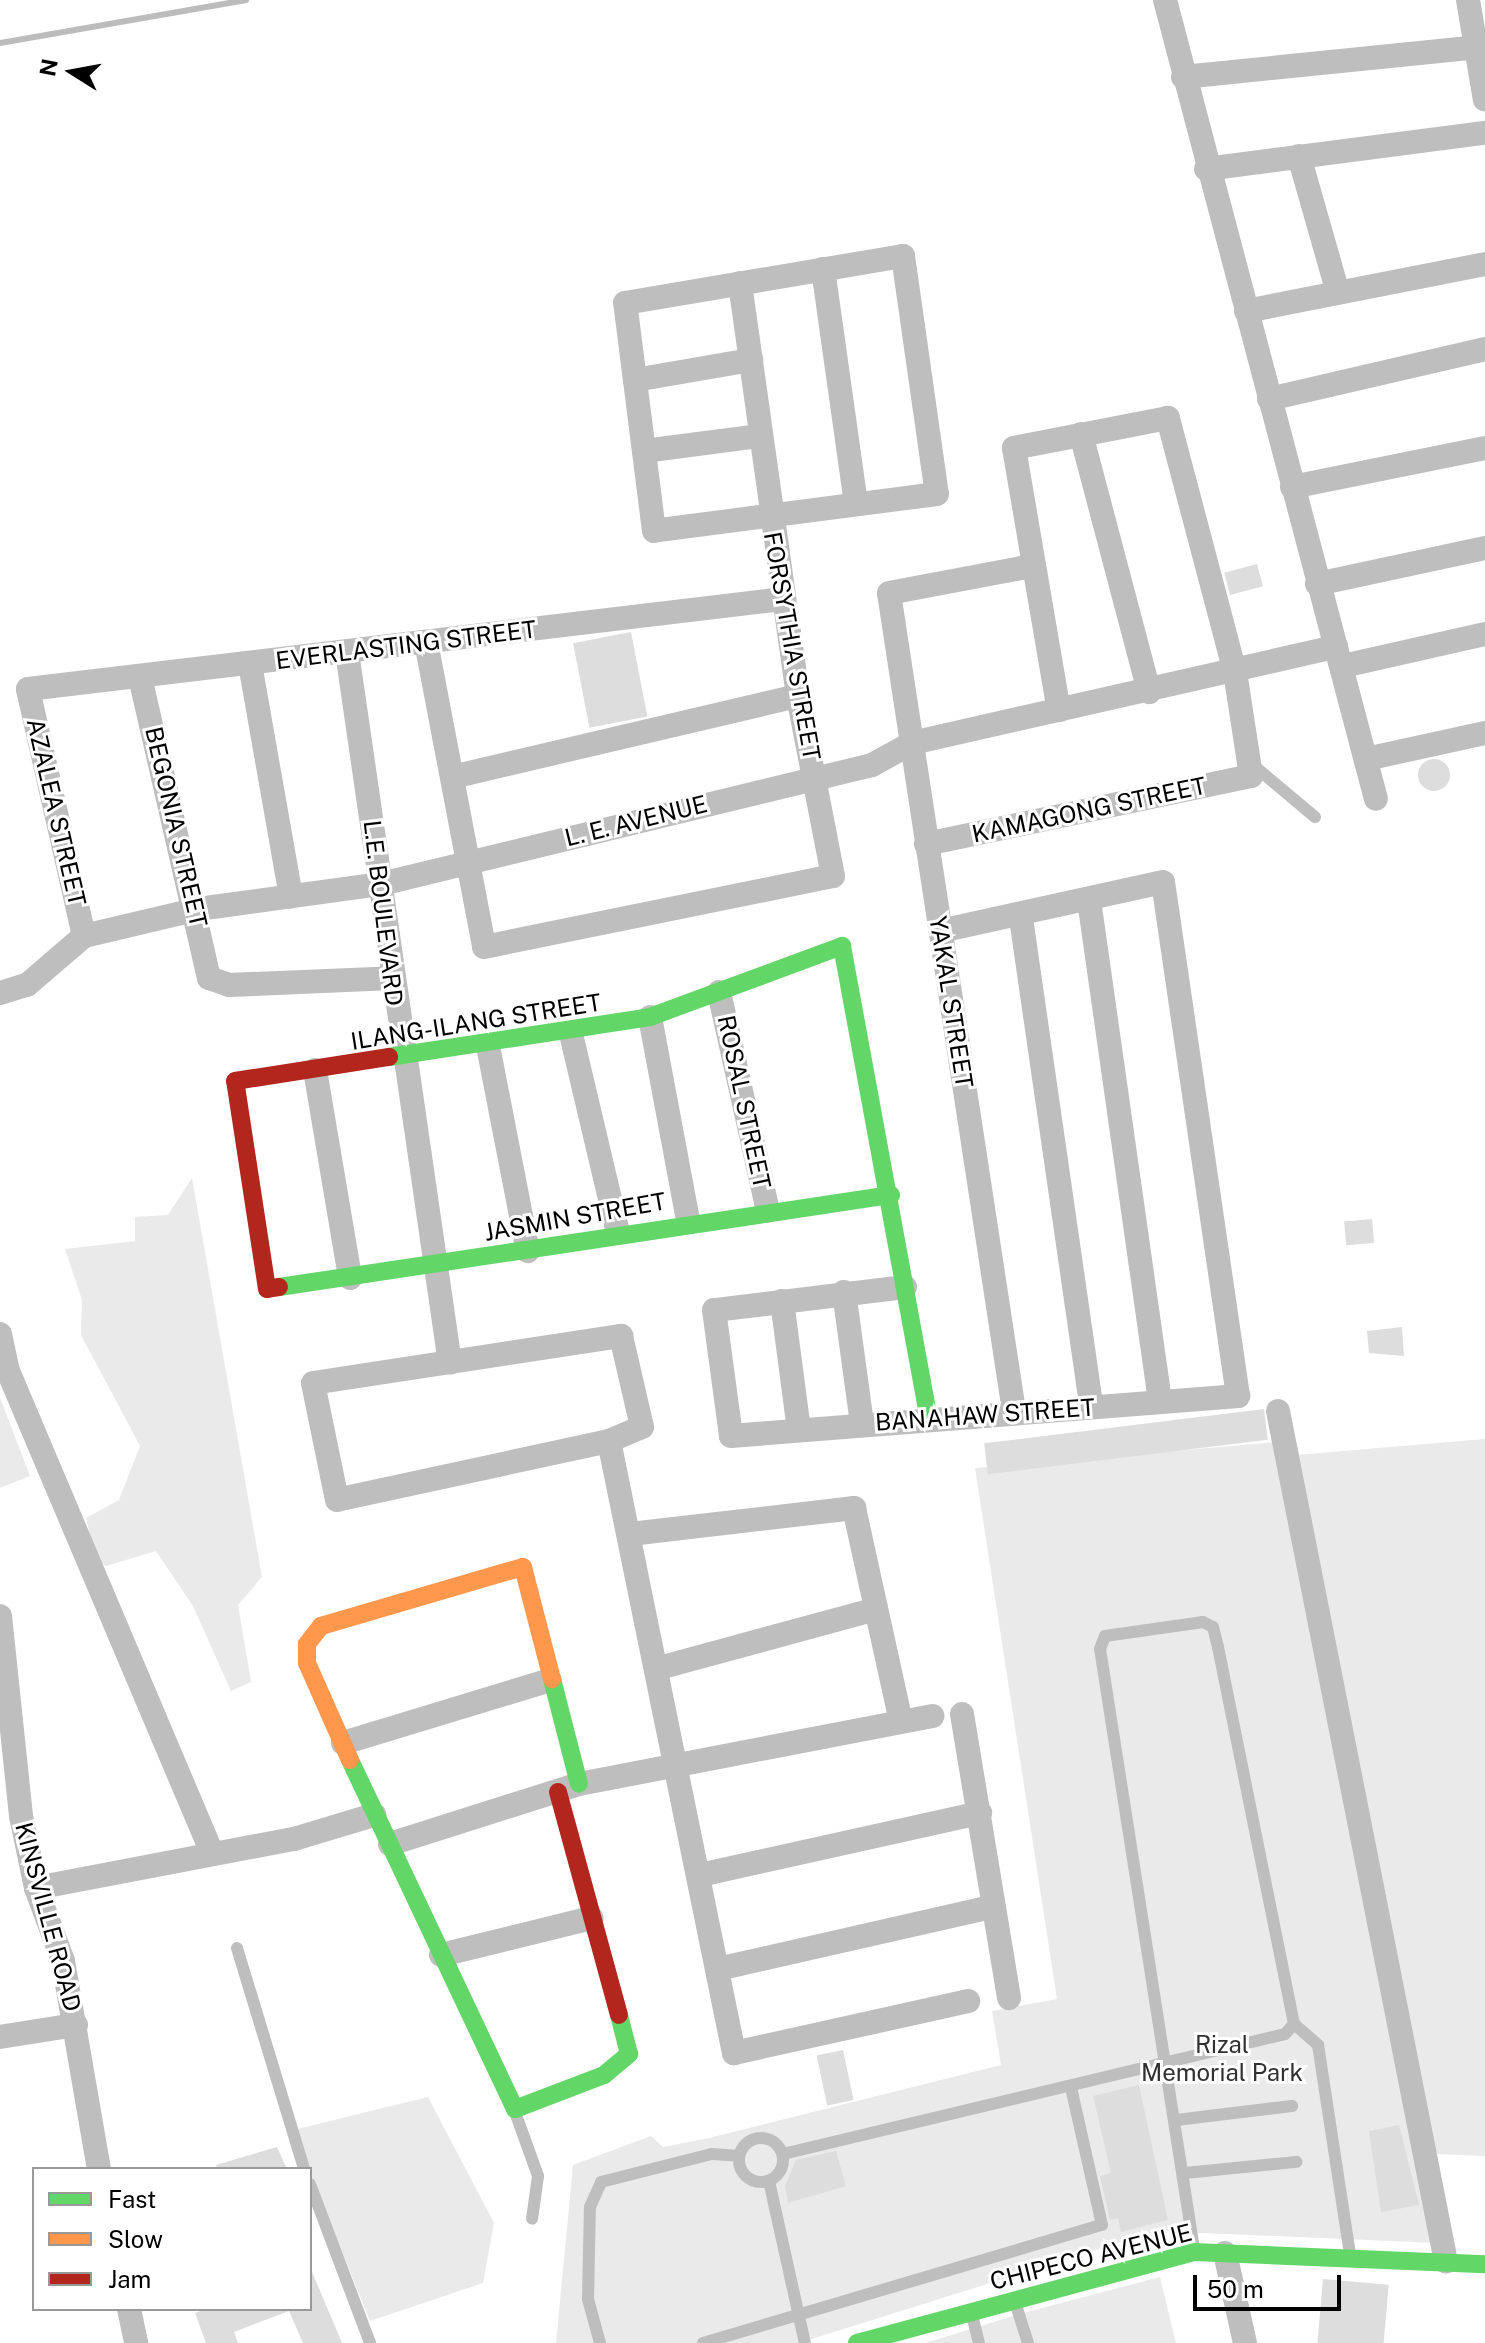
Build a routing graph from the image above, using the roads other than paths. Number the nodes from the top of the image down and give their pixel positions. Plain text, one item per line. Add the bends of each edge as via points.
1 (1165, 0) edge
2 (1468, 0) edge
3 (1476, 47) junction
4 (1183, 77) junction
5 (1485, 100) edge
6 (1485, 133) edge
7 (1299, 156) junction
8 (1206, 169) junction
9 (1485, 264) edge
10 (823, 269) junction
11 (740, 283) junction
12 (1337, 289) junction
13 (1246, 311) junction
14 (1485, 349) edge
15 (751, 360) junction
16 (635, 380) junction
17 (1269, 399) junction
18 (1081, 434) junction
19 (760, 436) junction
20 (1485, 448) edge
21 (644, 451) junction
22 (1292, 487) junction
23 (856, 504) junction
24 (770, 515) junction
25 (1485, 548) edge
26 (1032, 566) junction
27 (1317, 584) junction
28 (783, 599) junction
29 (1485, 634) edge
30 (426, 642) junction
31 (347, 652) junction
32 (1339, 656) junction
33 (250, 664) junction
34 (1235, 672) junction
35 (140, 677) junction
36 (28, 689) joint
37 (1149, 692) junction
38 (798, 696) junction
39 (1059, 710) junction
40 (1485, 733) edge
41 (912, 743) junction
42 (1366, 759) junction
43 (1252, 770) junction
44 (815, 776) junction
45 (452, 777) junction
46 (1376, 799) dead end
47 (1315, 817) dead end
48 (926, 844) junction
49 (469, 863) junction
50 (381, 884) junction
51 (291, 896) junction
52 (1089, 900) junction
53 (198, 909) junction
54 (1021, 918) junction
55 (940, 931) junction
56 (84, 936) junction
57 (393, 978) junction
58 (719, 992) junction
59 (0, 993) edge
60 (650, 1017) junction
61 (571, 1034) junction
62 (488, 1046) junction
63 (401, 1058) junction
64 (315, 1070) junction
65 (891, 1195) junction
66 (768, 1211) junction
67 (688, 1221) junction
68 (618, 1233) junction
69 (528, 1251) junction
70 (434, 1266) junction
71 (350, 1278) junction
72 (905, 1287) junction
73 (267, 1289) joint
74 (844, 1292) junction
75 (782, 1301) junction
76 (0, 1334) edge
77 (450, 1363) junction
78 (1160, 1401) junction
79 (1091, 1406) junction
80 (1014, 1411) junction
81 (1278, 1411) dead end
82 (929, 1418) junction
83 (862, 1424) junction
84 (799, 1430) junction
85 (609, 1441) junction
86 (630, 1534) junction
87 (876, 1609) junction
88 (0, 1616) edge
89 (659, 1668) junction
90 (550, 1680) junction
91 (962, 1714) dead end
92 (933, 1716) dead end
93 (900, 1717) junction
94 (343, 1743) junction
95 (674, 1763) junction
96 (568, 1788) junction
97 (980, 1813) junction
98 (11, 1815) edge
99 (374, 1815) junction
100 (390, 1844) junction
101 (212, 1853) junction
102 (700, 1875) junction
103 (36, 1888) junction
104 (991, 1907) junction
105 (592, 1918) junction
106 (237, 1948) dead end
107 (441, 1955) junction
108 (718, 1969) junction
109 (1009, 1998) dead end
110 (968, 2001) dead end
111 (1294, 2024) junction
112 (76, 2025) junction
113 (0, 2037) edge
114 (1168, 2062) junction
115 (1071, 2087) junction
116 (1292, 2106) dead end
117 (515, 2109) junction
118 (1176, 2120) junction
119 (783, 2154) junction
120 (739, 2156) junction
121 (1296, 2162) dead end
122 (99, 2167) edge
123 (303, 2167) edge
124 (1185, 2173) junction
125 (769, 2181) junction
126 (312, 2189) edge
127 (532, 2219) dead end
128 (1194, 2252) junction
129 (1225, 2253) junction
130 (1351, 2258) junction
131 (1446, 2262) junction
132 (1485, 2264) edge
133 (1014, 2299) junction
134 (129, 2311) edge
135 (971, 2311) junction
136 (799, 2313) junction
137 (136, 2343) edge
138 (370, 2343) edge
139 (600, 2343) edge
140 (703, 2343) edge
141 (805, 2343) edge
142 (857, 2343) edge
143 (979, 2343) edge
144 (1028, 2343) edge
145 (1245, 2343) edge

1 - 4 street
2 - 3 street
3 - 4 street
3 - 5 street
4 - 8 street
6 - 7 street
7 - 8 street
7 - 12 street
8 - 13 street
9 - 12 street
10 - 11 street
10 - 23 street
10 - 23 street via 903,256 937,494
11 - 15 street, FORSYTHIA STREET
11 - 16 street via 625,303
12 - 13 street
13 - 17 street
14 - 17 street
15 - 16 street
15 - 19 street, FORSYTHIA STREET
16 - 21 street
17 - 22 street
18 - 26 street via 1014,448
18 - 34 street via 1168,418
18 - 37 street
19 - 21 street
19 - 24 street, FORSYTHIA STREET
20 - 22 street
21 - 24 street via 654,531
22 - 27 street
23 - 24 street
24 - 28 street, FORSYTHIA STREET
25 - 27 street
26 - 39 street
26 - 41 street, YAKAL STREET via 889,593
27 - 32 street
28 - 30 street, EVERLASTING STREET
28 - 38 street, FORSYTHIA STREET
29 - 32 street, L. E. AVENUE
30 - 31 street, EVERLASTING STREET
30 - 45 street
31 - 33 street, EVERLASTING STREET
31 - 50 street, L.E. BOULEVARD
32 - 34 street, L. E. AVENUE
32 - 42 street
33 - 35 street, EVERLASTING STREET
33 - 51 street
34 - 37 street, L. E. AVENUE
34 - 43 street
35 - 36 street, EVERLASTING STREET
35 - 53 street, BEGONIA STREET
36 - 56 street, AZALEA STREET
37 - 39 street, L. E. AVENUE
38 - 44 street, FORSYTHIA STREET
38 - 45 street
39 - 41 street, L. E. AVENUE
40 - 42 street
41 - 44 street, L. E. AVENUE via 872,765
41 - 48 street, YAKAL STREET
42 - 46 street
43 - 47 lane
43 - 48 street, KAMAGONG STREET
44 - 49 street, L. E. AVENUE
44 - 49 street, FORSYTHIA STREET via 833,876 484,947
45 - 49 street
48 - 55 street, YAKAL STREET
49 - 50 street, L. E. AVENUE
50 - 51 street, L. E. AVENUE
50 - 57 street, L.E. BOULEVARD
51 - 53 street, L. E. AVENUE
52 - 54 street
52 - 78 street
52 - 78 street, BANAHAW STREET via 1163,882 1238,1396
53 - 56 street, L. E. AVENUE
53 - 57 street, BEGONIA STREET via 209,978 229,985
54 - 55 street
54 - 79 street
55 - 80 street, YAKAL STREET
56 - 59 street, L. E. AVENUE via 27,985
57 - 63 street, L.E. BOULEVARD
58 - 60 street, ILANG-ILANG STREET
58 - 65 street, ILANG-ILANG STREET via 842,946
58 - 66 street, ROSAL STREET
60 - 61 street, ILANG-ILANG STREET
60 - 67 street
61 - 62 street, ILANG-ILANG STREET
61 - 68 street
62 - 63 street, ILANG-ILANG STREET
62 - 69 street
63 - 64 street, ILANG-ILANG STREET
63 - 70 street, L.E. BOULEVARD
64 - 71 street
64 - 73 street, ILANG-ILANG STREET via 235,1081
65 - 66 street, JASMIN STREET
65 - 72 street
66 - 67 street, JASMIN STREET
67 - 68 street, JASMIN STREET
68 - 69 street, JASMIN STREET
69 - 70 street, JASMIN STREET
70 - 71 street, JASMIN STREET
70 - 77 street, L.E. BOULEVARD
71 - 73 street, JASMIN STREET
72 - 74 street
72 - 82 street
74 - 75 street
74 - 83 street
75 - 84 street
75 - 84 street, BANAHAW STREET via 714,1310 731,1436
76 - 101 street via 8,1371
77 - 85 street via 621,1336 642,1427
77 - 85 street via 313,1383 337,1500
78 - 79 street, BANAHAW STREET
79 - 80 street, BANAHAW STREET
80 - 82 street, BANAHAW STREET
81 - 131 street
82 - 83 street, BANAHAW STREET
83 - 84 street, BANAHAW STREET
85 - 86 street
86 - 87 street via 854,1508
86 - 89 street
87 - 89 street
87 - 93 street
88 - 98 street, KINSVILLE ROAD
89 - 95 street
90 - 94 street
90 - 94 street via 523,1567 321,1626 307,1644 307,1663
90 - 96 street
91 - 97 street
92 - 93 street
93 - 95 street
94 - 99 street
95 - 96 street
95 - 102 street
96 - 100 street
96 - 105 street
97 - 102 street
97 - 104 street
98 - 103 street, KINSVILLE ROAD
99 - 100 street
99 - 101 street
100 - 107 street
101 - 103 street
102 - 108 street
103 - 112 street, KINSVILLE ROAD
104 - 108 street
104 - 109 street
105 - 107 street
105 - 117 street via 629,2054 604,2075
106 - 123 lane
107 - 117 street
108 - 110 street via 734,2053
111 - 114 lane via 1285,2034
111 - 114 lane via 1213,1627 1203,1622 1105,1636 1100,1649
111 - 130 lane via 1318,2045
112 - 113 street
112 - 122 street, KINSVILLE ROAD
114 - 115 lane
114 - 118 lane
115 - 119 lane
115 - 136 lane via 1102,2225
116 - 118 lane
117 - 127 lane via 538,2176
118 - 124 lane
119 - 120 lane via 766,2137 744,2145
119 - 125 lane
120 - 125 lane via 746,2177
120 - 139 lane via 712,2154 601,2182 590,2207 588,2299
121 - 124 lane
124 - 128 lane
125 - 136 lane
126 - 138 lane
128 - 129 street, CHIPECO AVENUE
128 - 133 street, CHIPECO AVENUE
129 - 130 street, CHIPECO AVENUE
129 - 145 street
130 - 131 street, CHIPECO AVENUE
131 - 132 street, CHIPECO AVENUE
133 - 135 street, CHIPECO AVENUE
133 - 144 lane
134 - 137 street
135 - 142 street, CHIPECO AVENUE
135 - 143 lane
136 - 140 lane
136 - 141 lane

